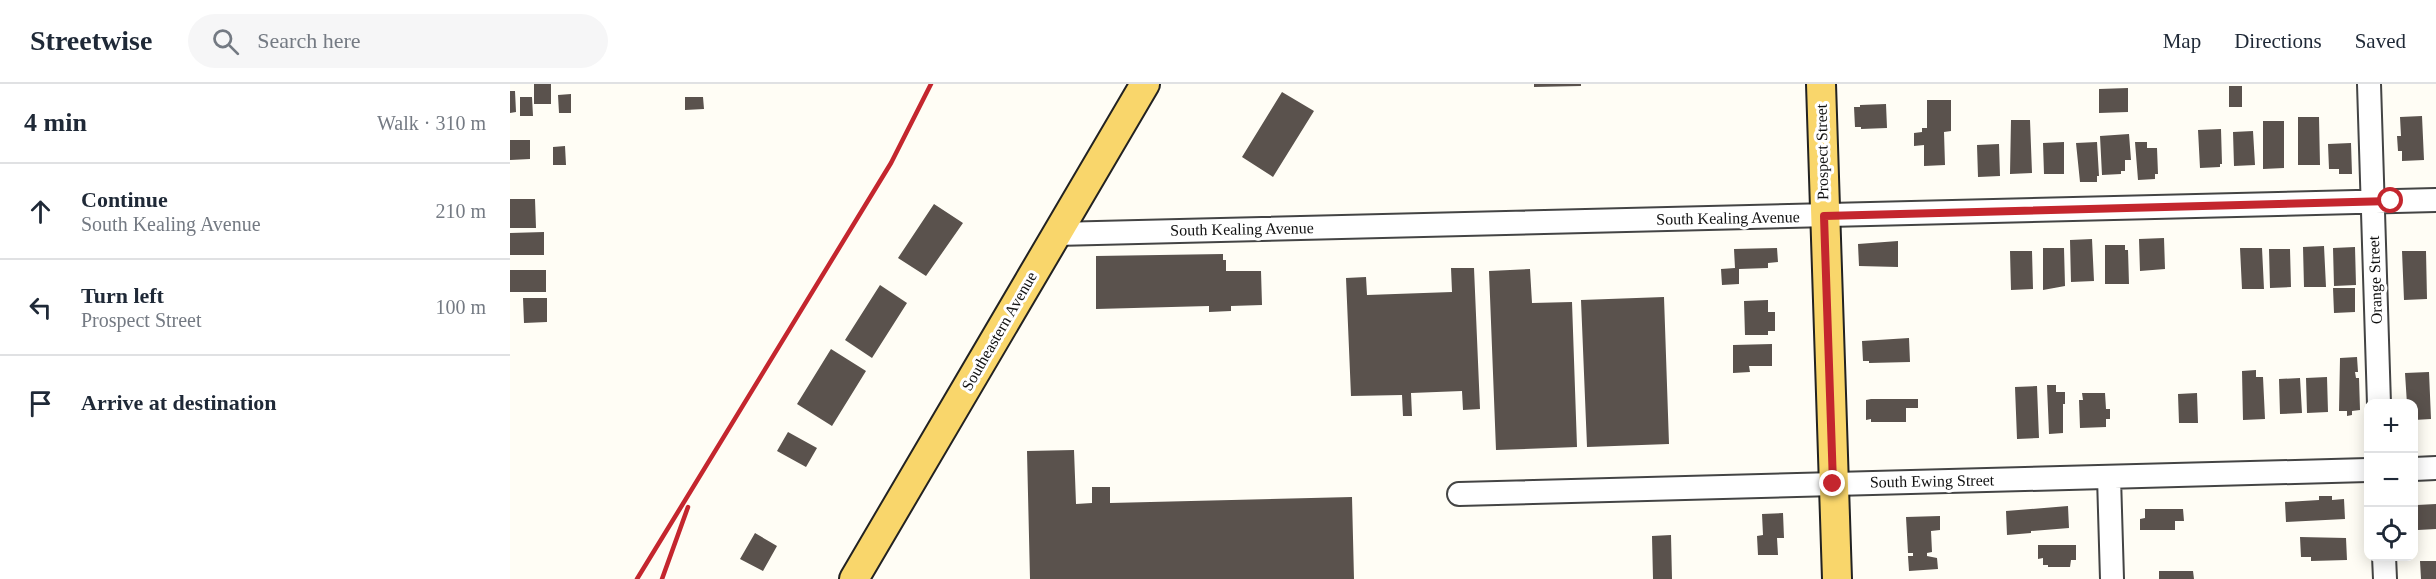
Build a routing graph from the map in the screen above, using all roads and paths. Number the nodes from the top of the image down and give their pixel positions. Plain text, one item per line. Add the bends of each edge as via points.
1 (1145, 84) edge
2 (1821, 84) edge
3 (2369, 84) edge
4 (2436, 200) edge
5 (2372, 201) junction
6 (1824, 216) junction
7 (1056, 234) junction
8 (2379, 399) edge
9 (2436, 468) edge
10 (2418, 469) edge
11 (2364, 470) edge
12 (2109, 477) junction
13 (1833, 484) junction
14 (1460, 494) dead end
15 (2384, 561) edge
16 (854, 579) edge
17 (1837, 579) edge
18 (2112, 579) edge
19 (2385, 579) edge

1 - 7 main road, Southeastern Avenue
2 - 6 main road, Prospect Street
3 - 5 street, Orange Street
4 - 5 street, South Kealing Avenue
5 - 6 street, South Kealing Avenue
5 - 8 street, Orange Street
6 - 7 street, South Kealing Avenue
6 - 13 main road, Prospect Street
7 - 16 main road, Southeastern Avenue
9 - 10 street
11 - 12 street, South Ewing Street
12 - 13 street, South Ewing Street
12 - 18 street
13 - 14 street, South Ewing Street
13 - 17 main road, Prospect Street
15 - 19 street

